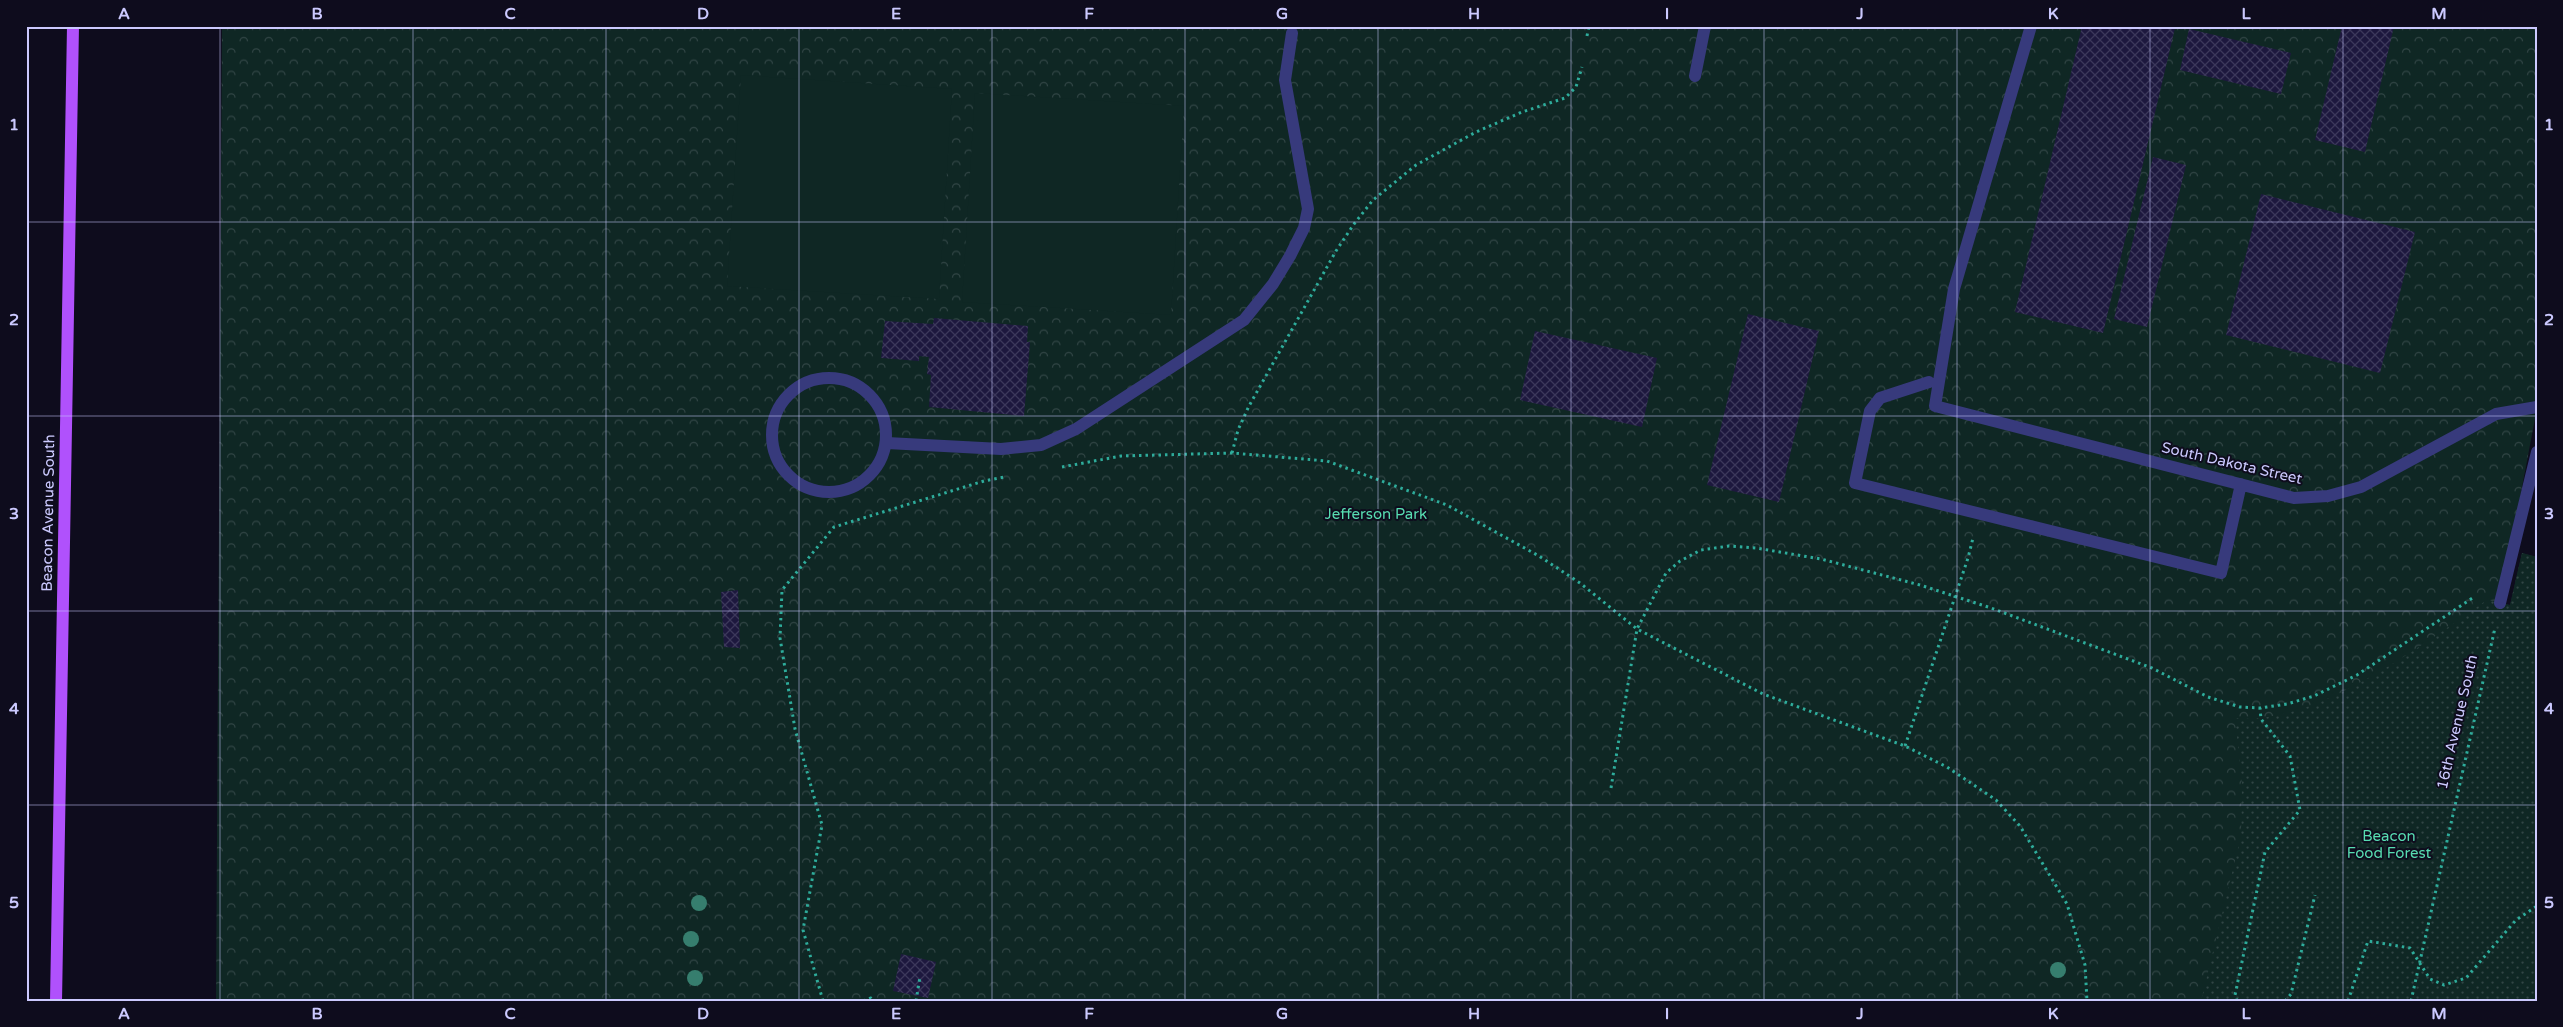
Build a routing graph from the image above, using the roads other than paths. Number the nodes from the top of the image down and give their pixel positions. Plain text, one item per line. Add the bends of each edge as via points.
1 (73, 26) edge
2 (1705, 26) edge
3 (2031, 26) edge
4 (1292, 32) dead end
5 (1695, 76) dead end
6 (1929, 382) dead end
7 (2537, 406) edge
8 (887, 443) junction
9 (2537, 452) edge
10 (2242, 484) junction
11 (2500, 603) road end
12 (56, 1001) edge

1 - 12 main road, Beacon Avenue South
2 - 5 street
3 - 10 street, South Dakota Street via 1954,289 1936,406
4 - 8 street via 1285,80 1308,209 1304,228 1290,256 1273,284 1244,320 1076,429 1041,446 1001,449
6 - 10 street via 1880,398 1870,412 1855,483 2221,573
7 - 10 street, South Dakota Street via 2496,414 2361,487 2328,496 2294,498
8 - 8 street via 881,462 861,483 834,493 815,492 797,484 783,470 774,453 771,434 774,416 784,399 798,387 815,380 834,378 852,382 880,407
9 - 11 street

